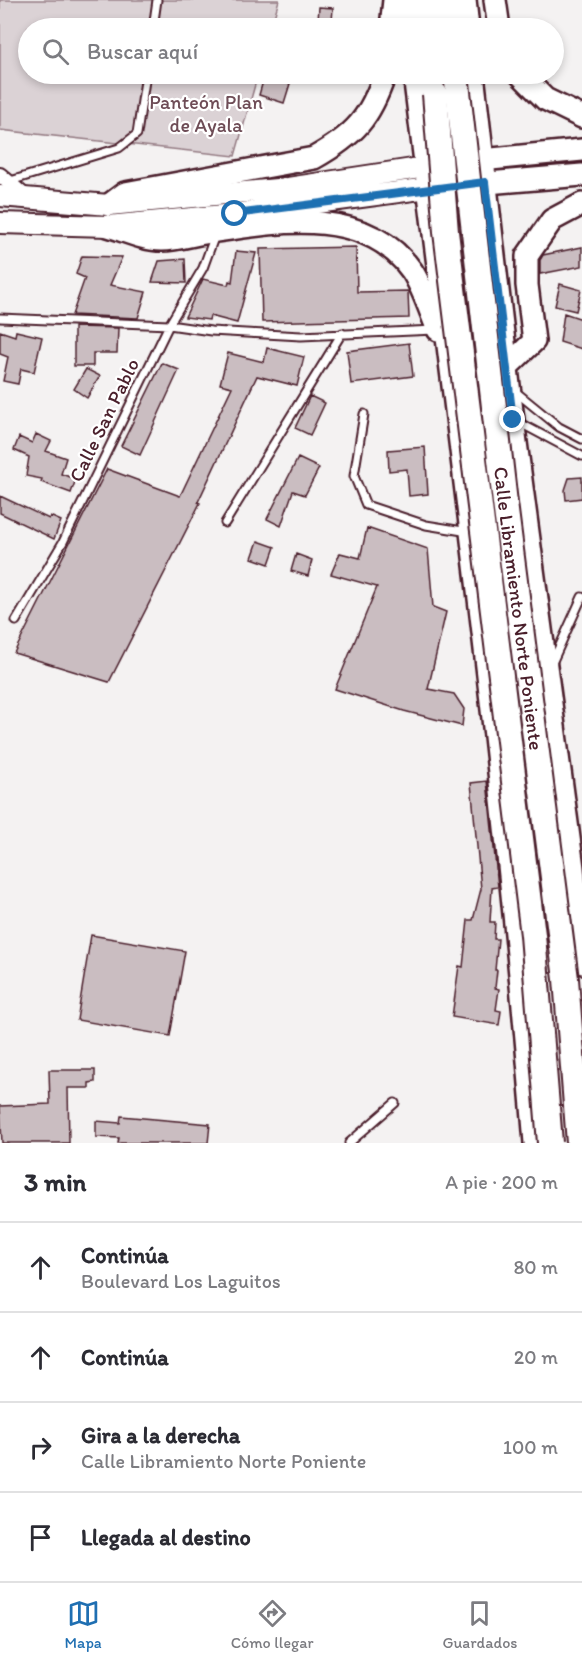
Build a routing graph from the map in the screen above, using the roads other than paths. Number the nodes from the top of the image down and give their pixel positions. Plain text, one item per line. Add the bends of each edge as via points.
1 (157, 0) edge
2 (394, 0) edge
3 (406, 0) edge
4 (424, 0) edge
5 (447, 0) edge
6 (465, 0) edge
7 (495, 0) edge
8 (154, 18) edge
9 (392, 18) edge
10 (408, 18) edge
11 (426, 18) edge
12 (450, 18) edge
13 (467, 18) edge
14 (498, 18) edge
15 (144, 84) edge
16 (381, 84) edge
17 (415, 84) edge
18 (434, 84) edge
19 (457, 84) edge
20 (474, 84) edge
21 (530, 84) edge
22 (582, 117) edge
23 (582, 150) edge
24 (483, 159) junction
25 (582, 175) edge
26 (427, 178) junction
27 (485, 182) junction
28 (2, 184) edge
29 (582, 204) edge
30 (109, 215) junction
31 (0, 224) edge
32 (217, 231) junction
33 (0, 318) edge
34 (169, 325) junction
35 (438, 330) junction
36 (342, 333) junction
37 (448, 356) junction
38 (509, 377) junction
39 (364, 414) dead end
40 (513, 420) junction
41 (582, 439) edge
42 (582, 456) edge
43 (225, 523) dead end
44 (469, 532) junction
45 (582, 597) edge
46 (16, 621) dead end
47 (546, 676) junction
48 (577, 865) edge
49 (582, 961) edge
50 (396, 1103) dead end
51 (349, 1143) edge
52 (535, 1143) edge
53 (550, 1143) edge
54 (579, 1143) edge

1 - 8 lane
2 - 9 main road
3 - 10 main road
4 - 11 highway
5 - 12 highway
6 - 13 main road
7 - 14 main road
15 - 28 lane via 137,134 119,148
16 - 30 main road via 360,126 342,143 314,158 125,193
17 - 26 main road, Calle Libramiento Norte Poniente
18 - 53 highway, Calle Libramiento Norte Poniente, bridge via 446,232 533,935
19 - 54 highway, Calle Libramiento Norte Poniente, bridge via 566,979
20 - 24 main road, Calle Libramiento Norte Poniente
21 - 22 main road via 545,99
23 - 24 main road
24 - 26 main road
24 - 27 main road, Calle Libramiento Norte Poniente
25 - 27 main road
26 - 27 main road
26 - 30 main road via 235,214
26 - 37 main road, Calle Libramiento Norte Poniente
27 - 38 main road, Calle Libramiento Norte Poniente
28 - 30 main road via 28,199
29 - 38 main road via 552,220 527,256 534,341
30 - 31 main road
30 - 32 main road via 138,236 162,240
32 - 34 lane, Calle San Pablo via 203,268
32 - 35 main road via 312,221 374,237 397,254 412,272
33 - 34 lane
34 - 36 lane via 301,336
34 - 46 lane, Calle San Pablo via 63,542
35 - 36 lane
35 - 37 main road
36 - 43 lane
37 - 44 main road, Calle Libramiento Norte Poniente
38 - 40 main road, Calle Libramiento Norte Poniente
38 - 41 lane via 527,404
39 - 44 lane via 354,476 366,505 426,525
40 - 42 lane
40 - 47 main road, Calle Libramiento Norte Poniente
44 - 52 main road, Calle Libramiento Norte Poniente via 527,1033
45 - 47 lane
47 - 48 main road, Calle Libramiento Norte Poniente
48 - 49 main road, Calle Libramiento Norte Poniente
50 - 51 lane

